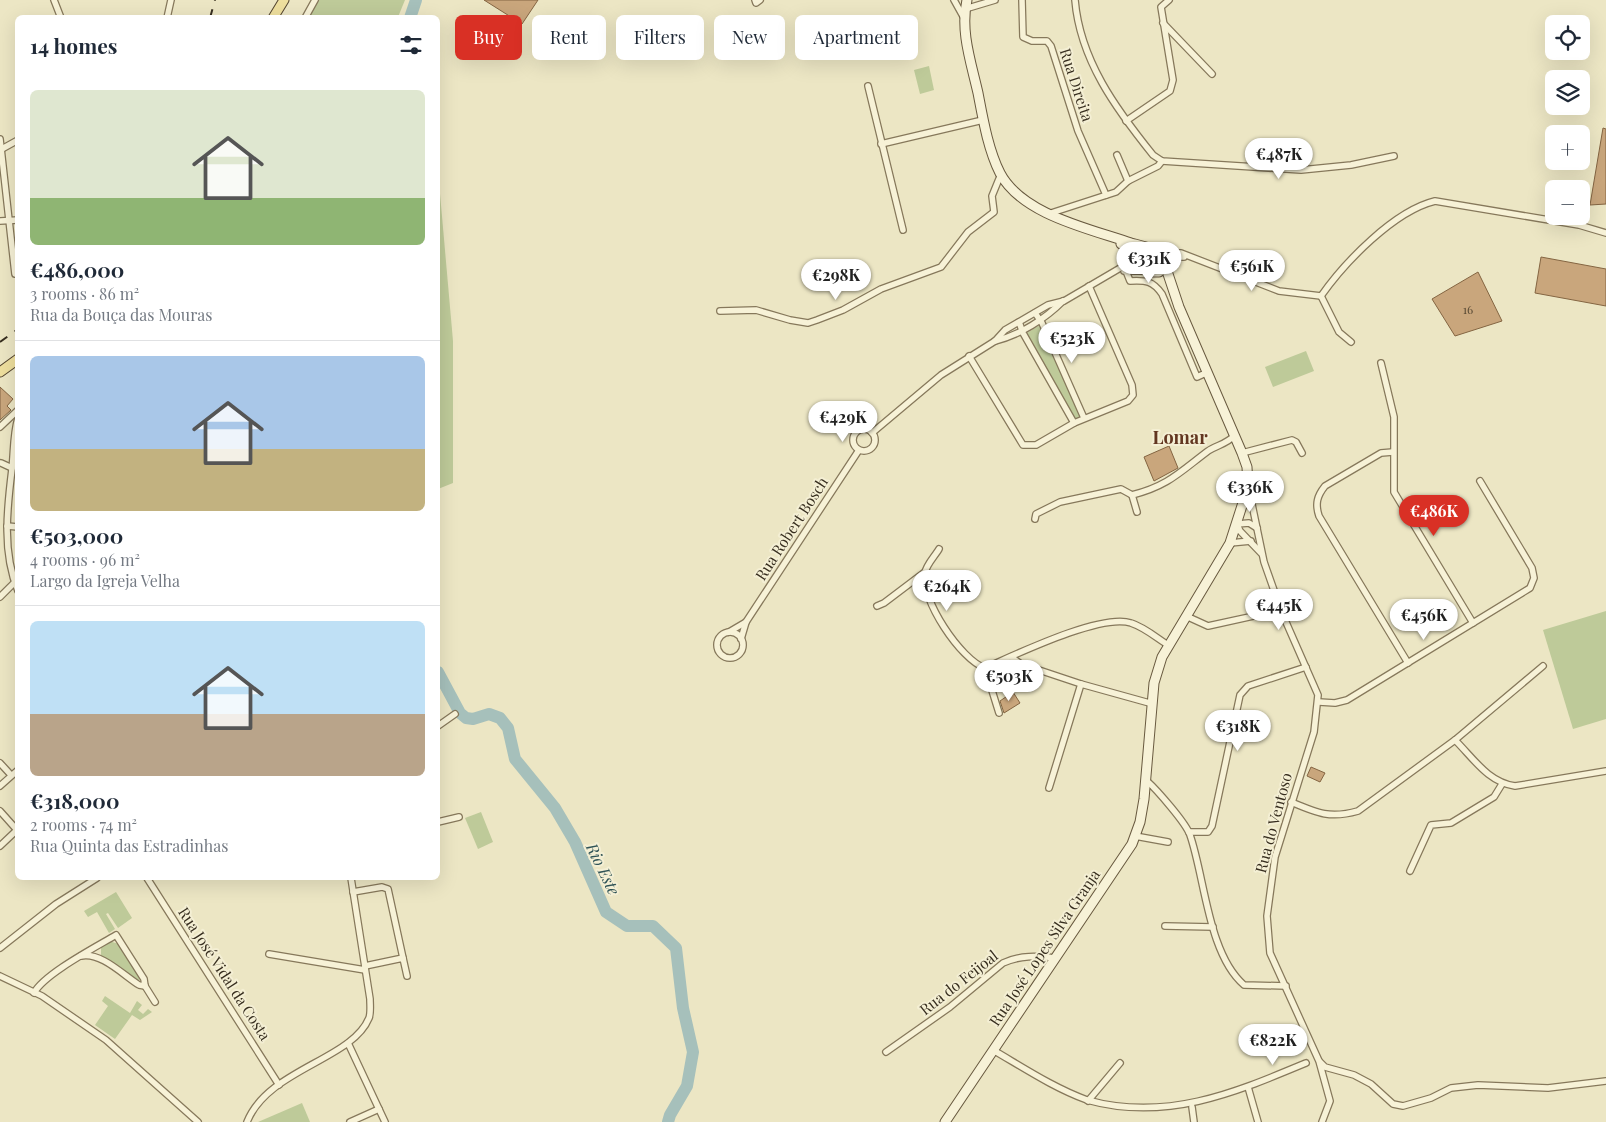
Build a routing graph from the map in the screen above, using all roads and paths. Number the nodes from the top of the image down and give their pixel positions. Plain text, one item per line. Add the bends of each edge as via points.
1 (54, 0) edge
2 (171, 0) edge
3 (284, 0) edge
4 (315, 0) edge
5 (954, 0) edge
6 (994, 0) edge
7 (1022, 0) edge
8 (1075, 0) edge
9 (1169, 0) edge
10 (964, 9) edge
11 (59, 15) edge
12 (168, 15) edge
13 (275, 15) edge
14 (307, 15) edge
15 (1163, 23) junction
16 (1212, 74) dead end
17 (868, 86) dead end
18 (983, 120) junction
19 (1126, 121) junction
20 (0, 140) edge
21 (15, 142) edge
22 (881, 144) junction
23 (1, 150) edge
24 (1117, 154) dead end
25 (1394, 156) dead end
26 (1162, 161) junction
27 (1, 168) edge
28 (1001, 174) junction
29 (1128, 181) junction
30 (1106, 195) junction
31 (1048, 214) junction
32 (0, 221) edge
33 (15, 221) edge
34 (8, 222) junction
35 (903, 230) dead end
36 (1100, 232) junction
37 (1606, 233) edge
38 (1118, 242) junction
39 (1159, 252) junction
40 (1144, 258) junction
41 (1191, 258) junction
42 (1165, 264) junction
43 (15, 267) edge
44 (1126, 267) junction
45 (1151, 272) junction
46 (1089, 286) junction
47 (1321, 296) junction
48 (1064, 301) junction
49 (1179, 307) junction
50 (720, 311) dead end
51 (1035, 313) junction
52 (1041, 320) junction
53 (1019, 322) junction
54 (1022, 330) junction
55 (995, 341) junction
56 (1351, 342) dead end
57 (969, 356) junction
58 (15, 361) edge
59 (1381, 363) dead end
60 (0, 372) edge
61 (1208, 372) junction
62 (15, 413) edge
63 (1084, 418) junction
64 (1074, 423) junction
65 (0, 427) edge
66 (872, 433) junction
67 (1235, 435) junction
68 (15, 443) edge
69 (859, 450) junction
70 (1393, 452) junction
71 (1242, 453) junction
72 (1302, 454) dead end
73 (1, 463) edge
74 (12, 468) junction
75 (1480, 481) dead end
76 (1248, 487) junction
77 (1132, 494) junction
78 (1137, 512) dead end
79 (1035, 520) dead end
80 (1237, 524) junction
81 (7, 526) junction
82 (15, 526) edge
83 (1257, 528) junction
84 (1251, 541) junction
85 (1230, 543) junction
86 (939, 549) dead end
87 (1262, 555) junction
88 (925, 572) junction
89 (14, 583) joint
90 (0, 596) edge
91 (877, 606) dead end
92 (1281, 610) junction
93 (1186, 616) junction
94 (746, 622) junction
95 (1473, 622) junction
96 (729, 632) junction
97 (741, 639) junction
98 (1168, 645) junction
99 (1011, 657) junction
100 (1408, 663) junction
101 (1543, 666) dead end
102 (1306, 667) junction
103 (985, 668) junction
104 (1081, 684) junction
105 (1319, 702) junction
106 (1152, 704) junction
107 (999, 713) dead end
108 (455, 714) dead end
109 (440, 725) edge
110 (1455, 740) junction
111 (0, 763) edge
112 (15, 772) edge
113 (1606, 772) edge
114 (11, 775) junction
115 (1147, 782) junction
116 (1502, 784) junction
117 (0, 786) edge
118 (1048, 788) dead end
119 (1291, 802) junction
120 (0, 811) edge
121 (459, 816) dead end
122 (440, 821) edge
123 (15, 828) edge
124 (15, 832) edge
125 (1190, 832) junction
126 (1135, 836) junction
127 (1168, 842) dead end
128 (0, 846) edge
129 (1410, 871) dead end
130 (94, 880) edge
131 (148, 880) edge
132 (351, 880) edge
133 (353, 892) junction
134 (1165, 926) dead end
135 (1213, 927) junction
136 (101, 943) junction
137 (0, 948) edge
138 (269, 954) dead end
139 (81, 956) junction
140 (98, 958) junction
141 (403, 958) junction
142 (1055, 958) junction
143 (365, 968) junction
144 (0, 976) edge
145 (407, 976) dead end
146 (145, 986) junction
147 (1286, 986) junction
148 (34, 993) junction
149 (155, 1002) dead end
150 (349, 1042) junction
151 (993, 1050) junction
152 (886, 1052) dead end
153 (1319, 1060) junction
154 (1120, 1063) dead end
155 (1306, 1064) dead end
156 (1606, 1081) edge
157 (279, 1085) junction
158 (1248, 1087) junction
159 (1088, 1101) junction
160 (1192, 1107) junction
161 (379, 1109) junction
162 (198, 1122) edge
163 (248, 1122) edge
164 (350, 1122) edge
165 (385, 1122) edge
166 (945, 1122) edge
167 (1194, 1122) edge
168 (1258, 1122) edge
169 (1322, 1122) edge

1 - 11 street
2 - 12 street
3 - 13 main road
4 - 14 street
5 - 10 street
6 - 10 street
7 - 30 street, Rua Direita via 1023,37 1032,42 1047,42 1051,46 1078,131
8 - 19 street via 1082,41 1111,99
9 - 15 street via 1161,7
10 - 18 main road via 966,40
15 - 16 street
15 - 19 street via 1173,80 1170,91
17 - 22 street
18 - 22 street
18 - 28 main road
19 - 26 street
20 - 23 street
21 - 23 street
22 - 35 street
23 - 27 street
24 - 29 street
25 - 26 street via 1301,170
26 - 29 street
27 - 34 street
28 - 31 main road via 1026,200
28 - 50 street via 992,196 994,212 968,232 945,265 881,289 842,310 808,323 756,310
29 - 30 street via 1116,192
30 - 31 street
31 - 36 main road
32 - 34 street
33 - 34 street
34 - 43 street
36 - 38 main road
36 - 39 main road
37 - 47 street via 1579,225 1435,201 1420,205 1392,225 1358,254
38 - 40 main road
38 - 44 street via 1128,254
39 - 40 main road via 1150,252
39 - 41 street via 1181,253
39 - 42 main road
40 - 44 street
40 - 45 main road via 1144,265
41 - 42 street via 1172,257
41 - 47 street via 1279,291
42 - 45 main road via 1159,272
42 - 49 main road
44 - 45 street
44 - 46 street
44 - 61 street via 1130,281 1154,283 1162,294 1196,377
45 - 49 main road via 1167,287
46 - 48 street
46 - 63 street via 1132,385 1133,395
47 - 56 street via 1339,332
48 - 51 street
48 - 52 street
49 - 61 main road
51 - 52 street
51 - 53 street
52 - 54 street
52 - 63 street
53 - 54 street
53 - 55 street
54 - 55 street
54 - 64 street
55 - 57 street
57 - 64 street via 1023,445 1036,445
57 - 66 street via 941,375
58 - 60 main road
59 - 70 street via 1394,417
61 - 67 main road
62 - 65 street
63 - 64 street
66 - 69 street, Rua Robert Bosch via 872,448
66 - 69 street, Rua Robert Bosch via 863,430 855,434 854,443
67 - 71 main road
67 - 77 street via 1178,476 1154,489
68 - 74 street
69 - 94 street, Rua Robert Bosch
70 - 95 street via 1394,492
70 - 100 street via 1381,453 1325,486 1317,509
71 - 72 street via 1292,440
71 - 76 main road
73 - 74 street
74 - 81 street
75 - 95 street via 1532,568 1534,578 1530,588
76 - 80 main road, Rua José Lopes Silva Granja
76 - 83 street
77 - 78 street
77 - 79 street via 1121,489 1060,502 1036,514
80 - 83 street via 1249,523
80 - 84 street
80 - 85 main road, Rua José Lopes Silva Granja
81 - 82 street
81 - 89 street
83 - 87 street
84 - 85 street
84 - 87 street
85 - 93 main road, Rua José Lopes Silva Granja
86 - 88 street
87 - 92 street
88 - 91 street
88 - 103 street via 927,592 935,611 971,660
89 - 90 street
92 - 93 street via 1208,626
92 - 102 street
93 - 98 main road, Rua José Lopes Silva Granja
94 - 96 street, Rua Robert Bosch
94 - 97 street, Rua Robert Bosch
95 - 100 street
96 - 97 street
96 - 97 street, Rua Robert Bosch via 717,643 718,651 724,657 739,655 743,648
98 - 99 street via 1133,623 1122,621 1071,631
98 - 106 main road, Rua José Lopes Silva Granja via 1154,683
99 - 103 street
99 - 104 street via 1021,664
100 - 105 street via 1347,700
101 - 110 street
102 - 105 street
102 - 125 street via 1248,686 1240,695 1212,826 1208,832
103 - 107 street
104 - 106 street
104 - 118 street
105 - 119 street, Rua do Ventoso via 1314,732
106 - 115 main road, Rua José Lopes Silva Granja
108 - 109 street
110 - 116 street via 1488,776
110 - 119 street via 1358,811 1322,815
111 - 114 street
112 - 114 street
113 - 116 street via 1515,786
114 - 117 street
115 - 125 street via 1158,790
115 - 126 main road, Rua José Lopes Silva Granja
116 - 129 street via 1494,797 1452,823 1431,825
119 - 147 street, Rua do Ventoso via 1275,857 1267,916 1270,953 1277,974
120 - 123 street
121 - 122 street
124 - 128 street
125 - 135 street
126 - 127 street
126 - 142 main road, Rua José Lopes Silva Granja
130 - 137 street via 56,904
131 - 157 street, Rua José Vidal da Costa
132 - 133 street
133 - 141 street via 382,886 388,889
133 - 143 street
134 - 135 street
135 - 147 street via 1228,966 1244,985
136 - 139 street
136 - 140 street
136 - 146 street via 116,935 144,979
138 - 143 street
139 - 140 street
139 - 148 street via 42,981
140 - 146 street
141 - 143 street
141 - 145 street
142 - 151 main road, Rua José Lopes Silva Granja
142 - 152 street, Rua do Feijoal via 1032,956 1002,963 950,1007
143 - 150 street via 369,1017
144 - 148 street
146 - 149 street
147 - 153 street, Rua do Ventoso
148 - 162 street via 121,1051
150 - 157 street
150 - 161 street
151 - 159 street
151 - 166 main road, Rua José Lopes Silva Granja
153 - 156 street via 1325,1067 1354,1075 1371,1084 1393,1104 1403,1106 1451,1088 1478,1085 1548,1088
153 - 169 street, Rua do Ventoso via 1330,1102
154 - 159 street
155 - 158 street
157 - 163 street via 259,1101
158 - 160 street
158 - 168 street
159 - 160 street via 1144,1112
160 - 167 street
161 - 164 street
161 - 165 street

